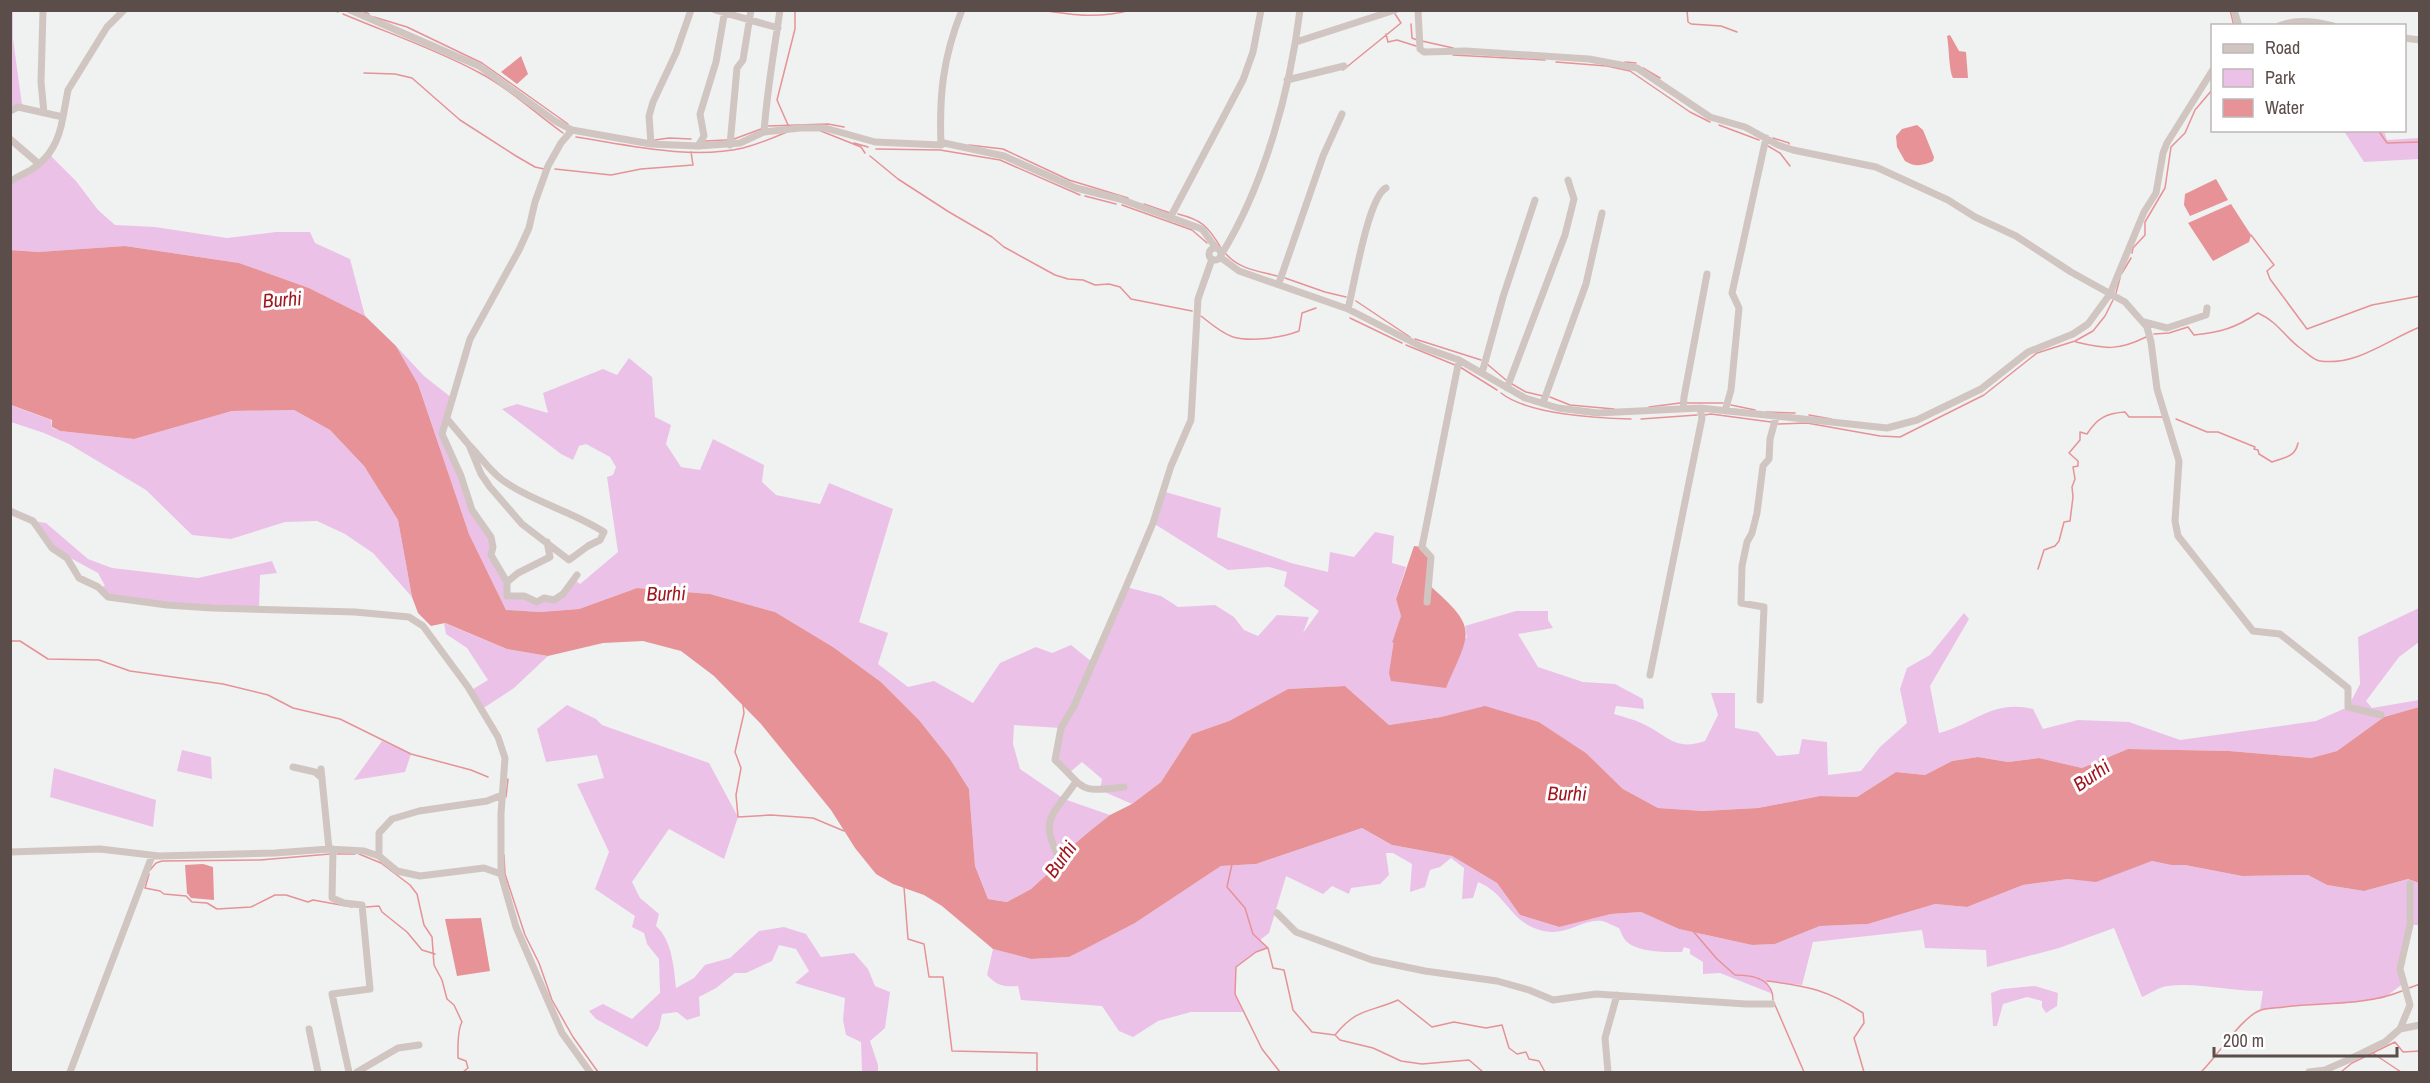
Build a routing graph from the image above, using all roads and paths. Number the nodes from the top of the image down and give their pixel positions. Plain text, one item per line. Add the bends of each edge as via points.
1 (43, 10) edge
2 (124, 10) edge
3 (350, 10) edge
4 (375, 10) edge
5 (691, 10) edge
6 (715, 10) edge
7 (751, 10) edge
8 (780, 10) edge
9 (962, 10) edge
10 (1261, 10) edge
11 (1300, 10) edge
12 (1395, 10) edge
13 (1418, 10) edge
14 (2234, 10) edge
15 (724, 12) edge
16 (369, 20) junction
17 (750, 20) junction
18 (2239, 24) edge
19 (2284, 24) edge
20 (2327, 24) edge
21 (778, 28) junction
22 (1296, 42) junction
23 (1344, 66) dead end
24 (2211, 73) edge
25 (1287, 80) junction
26 (10, 111) edge
27 (44, 113) junction
28 (1342, 114) dead end
29 (63, 117) junction
30 (572, 130) junction
31 (764, 132) junction
32 (1766, 138) junction
33 (10, 140) edge
34 (651, 144) junction
35 (730, 145) junction
36 (941, 145) junction
37 (698, 146) junction
38 (39, 164) junction
39 (1568, 180) dead end
40 (10, 182) edge
41 (1386, 188) dead end
42 (1534, 200) dead end
43 (1602, 213) dead end
44 (1170, 218) junction
45 (1215, 248) junction
46 (1221, 256) junction
47 (1212, 259) junction
48 (1707, 274) dead end
49 (1279, 283) junction
50 (2110, 294) junction
51 (2207, 308) dead end
52 (1348, 309) junction
53 (2142, 321) junction
54 (1459, 360) junction
55 (1482, 373) junction
56 (1507, 388) junction
57 (1543, 403) junction
58 (1700, 408) junction
59 (1683, 409) junction
60 (1725, 411) junction
61 (1776, 417) junction
62 (448, 420) junction
63 (470, 445) junction
64 (10, 511) edge
65 (547, 542) junction
66 (577, 575) dead end
67 (507, 582) junction
68 (1427, 602) dead end
69 (1650, 675) dead end
70 (1760, 700) dead end
71 (2381, 715) dead end
72 (293, 767) dead end
73 (321, 769) dead end
74 (322, 778) junction
75 (1075, 783) junction
76 (1124, 787) dead end
77 (502, 795) junction
78 (331, 849) junction
79 (10, 852) edge
80 (152, 856) junction
81 (379, 856) junction
82 (1059, 858) dead end
83 (501, 874) junction
84 (2410, 884) dead end
85 (1277, 913) dead end
86 (1617, 995) junction
87 (1772, 1004) dead end
88 (2420, 1025) edge
89 (309, 1029) dead end
90 (2400, 1029) junction
91 (419, 1045) dead end
92 (70, 1072) edge
93 (318, 1072) edge
94 (349, 1072) edge
95 (357, 1072) edge
96 (590, 1072) edge
97 (1608, 1072) edge
98 (2309, 1072) edge

1 - 27 street via 40,82
2 - 29 street via 107,27 68,90
3 - 16 street
4 - 16 street
5 - 34 street via 653,102 649,116
6 - 15 street
7 - 17 street
8 - 21 street
9 - 36 street via 948,49 940,92
10 - 44 street via 1243,80
11 - 22 street
12 - 22 street
13 - 32 street via 1418,42 1424,52 1466,51 1624,64 1647,73 1710,117
14 - 18 street
15 - 17 street
15 - 37 street via 716,62 700,114 704,136
16 - 30 street via 479,66
17 - 21 street
17 - 35 street via 743,60 737,68
19 - 20 street
21 - 31 street
22 - 25 street
23 - 25 street
24 - 50 street via 2167,143 2156,193 2144,212
25 - 46 street via 1257,181
26 - 27 street via 18,107
27 - 29 street
28 - 49 street via 1323,156
29 - 38 street via 60,137
30 - 34 street
30 - 62 street via 548,166 529,228 470,339
31 - 35 street
31 - 36 street via 825,128 874,142
32 - 50 street via 1792,150 1876,167 2016,236
32 - 60 street via 1732,293 1739,308 1731,390
33 - 38 street
34 - 37 street
35 - 37 street
36 - 44 street via 1004,156 1076,188
38 - 40 street
39 - 56 street via 1574,199 1565,235
41 - 52 street via 1370,214
42 - 55 street
43 - 57 street via 1586,284
44 - 45 street via 1202,229
45 - 46 street
45 - 47 street via 1209,251
46 - 47 street
46 - 49 street via 1239,271
47 - 75 street via 1198,299 1191,420 1126,587 1061,728 1054,760
48 - 59 street
49 - 52 street
50 - 53 street via 2125,302
50 - 61 street via 2088,324 2073,334 2028,352 1981,389 1917,420 1875,429
51 - 53 street via 2206,315 2172,327
52 - 54 street via 1422,347
53 - 71 street via 2151,342 2157,389 2179,461 2175,521 2178,536 2253,631 2280,634 2348,687 2348,707
54 - 55 street
54 - 68 street via 1422,547 1431,557
55 - 56 street
56 - 57 street
57 - 59 street via 1598,413
58 - 59 street
58 - 60 street
58 - 69 street via 1702,418
60 - 61 street
61 - 70 street via 1742,566 1741,603 1764,608
62 - 63 street
62 - 67 street via 442,434 472,510 490,537 491,555
63 - 65 street via 490,487 522,524
63 - 65 street via 500,479 604,532 600,540 569,560
64 - 77 street via 33,521 52,548 68,558 79,578 108,597 167,605 410,617 434,639 498,736 504,758
65 - 67 street via 550,557
66 - 67 street via 563,594 554,600 544,598 537,602 524,596 507,596
72 - 74 street via 315,772
73 - 74 street
74 - 78 street
75 - 76 street via 1092,791
75 - 82 street via 1049,821 1048,834
77 - 81 street via 392,819 379,833
77 - 83 street
78 - 80 street
78 - 81 street via 364,850
78 - 94 street via 333,898 362,905 365,921 370,989 332,994
79 - 80 street via 100,849
80 - 92 street
81 - 83 street via 397,871 420,876 484,868
83 - 96 street via 516,927 562,1033
84 - 90 street via 2410,925 2400,969 2410,1005
85 - 86 street via 1296,932 1372,960 1497,981 1553,1000
86 - 87 street
86 - 97 street via 1605,1038
88 - 90 street
89 - 93 street
90 - 98 street via 2385,1042 2348,1060
91 - 95 street via 398,1048

